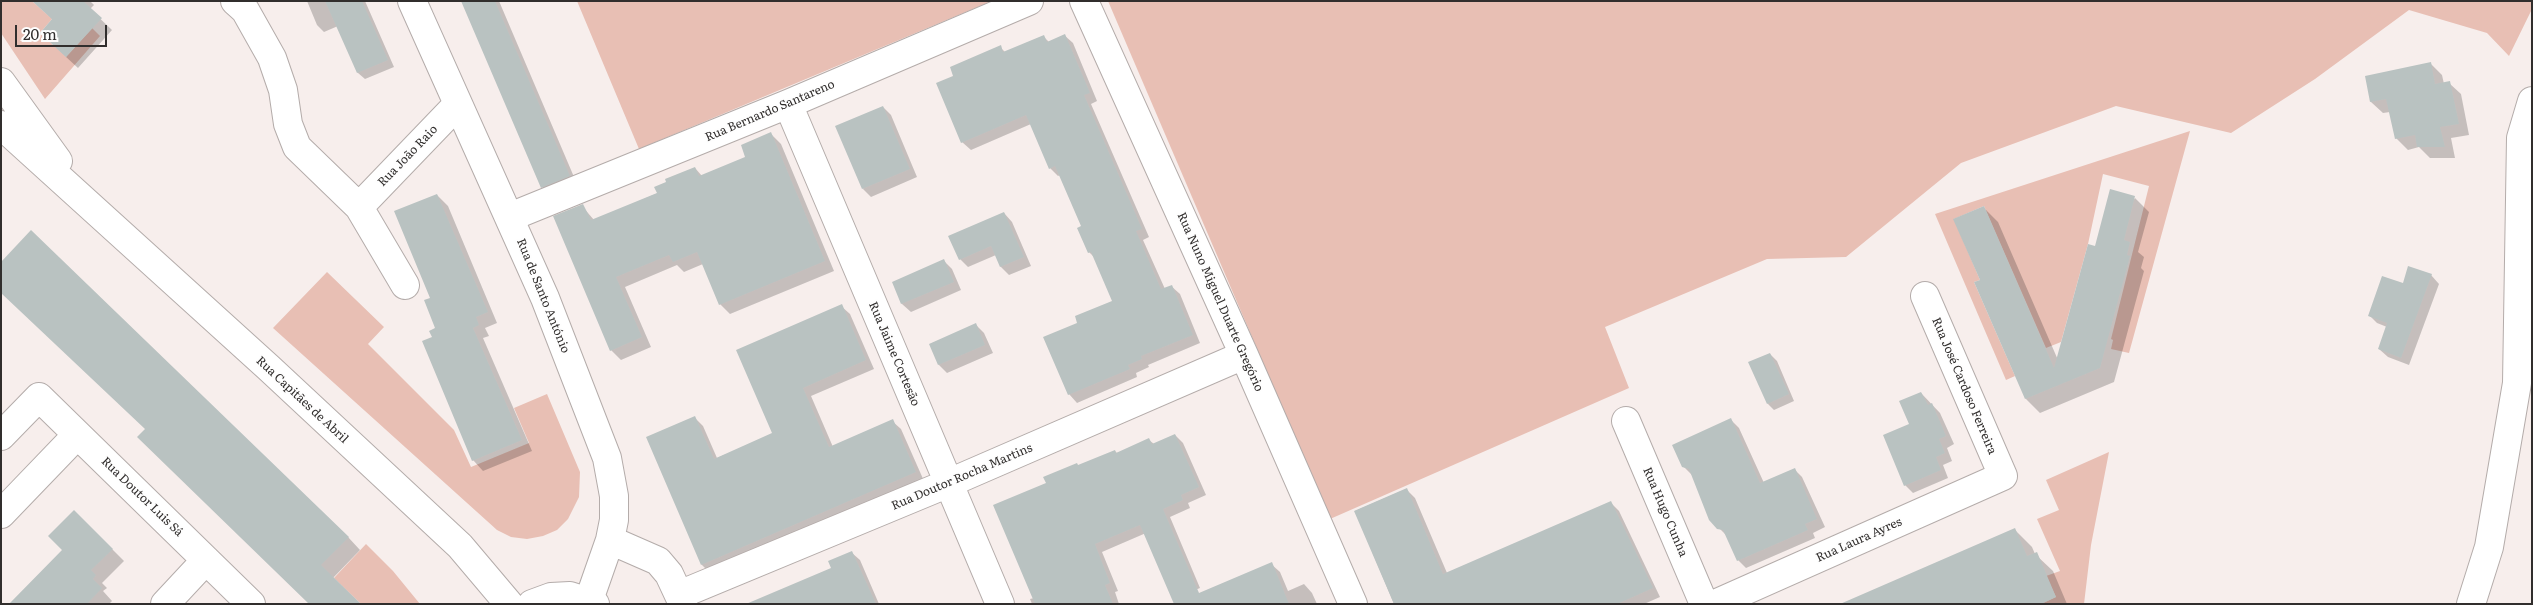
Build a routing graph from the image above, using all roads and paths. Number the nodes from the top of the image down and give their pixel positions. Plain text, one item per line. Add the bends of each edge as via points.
1 (235, 1) edge
2 (412, 1) edge
3 (1029, 1) edge
4 (1084, 1) edge
5 (1, 82) edge
6 (2532, 101) edge
7 (458, 104) junction
8 (788, 104) junction
9 (1, 125) edge
10 (88, 204) junction
11 (359, 207) junction
12 (510, 217) junction
13 (405, 285) dead end
14 (1925, 296) dead end
15 (1244, 355) junction
16 (1626, 421) dead end
17 (77, 435) junction
18 (1, 436) edge
19 (2003, 476) joint
20 (949, 484) junction
21 (1, 514) edge
22 (610, 540) junction
23 (206, 560) junction
24 (681, 600) edge
25 (592, 602) edge
26 (165, 604) edge
27 (251, 604) edge
28 (509, 604) edge
29 (532, 604) edge
30 (1000, 604) edge
31 (1353, 604) edge
32 (1704, 604) edge
33 (1715, 604) edge
34 (2471, 604) edge

1 - 11 street via 245,10 272,58 297,147
2 - 7 street, Rua de Santo António
3 - 8 street, Rua Bernardo Santareno
4 - 15 street, Rua Nuno Miguel Duarte Gregório
5 - 10 street, Rua Capitães de Abril
6 - 34 street via 2521,138 2517,383 2489,547
7 - 11 street, Rua João Raio
7 - 12 street, Rua de Santo António
8 - 12 street, Rua Bernardo Santareno
8 - 20 street, Rua Jaime Cortesão
9 - 10 street, Rua Capitães de Abril
10 - 28 street, Rua Capitães de Abril via 460,546
11 - 13 street
12 - 22 street, Rua de Santo António via 607,458 614,496
14 - 19 street, Rua José Cardoso Ferreira
15 - 20 street, Rua Doutor Rocha Martins
15 - 31 street, Rua Nuno Miguel Duarte Gregório
16 - 32 street, Rua Hugo Cunha
17 - 18 street, Rua Doutor Luis Sá via 39,397
17 - 21 street
17 - 23 street, Rua Doutor Luis Sá
19 - 33 street, Rua Laura Ayres
20 - 24 street, Rua Doutor Rocha Martins
20 - 30 street, Rua Jaime Cortesão
22 - 24 street via 658,561 669,574
22 - 25 street, Rua de Santo António
23 - 26 street
23 - 27 street, Rua Doutor Luis Sá
25 - 29 street via 570,596 551,597

